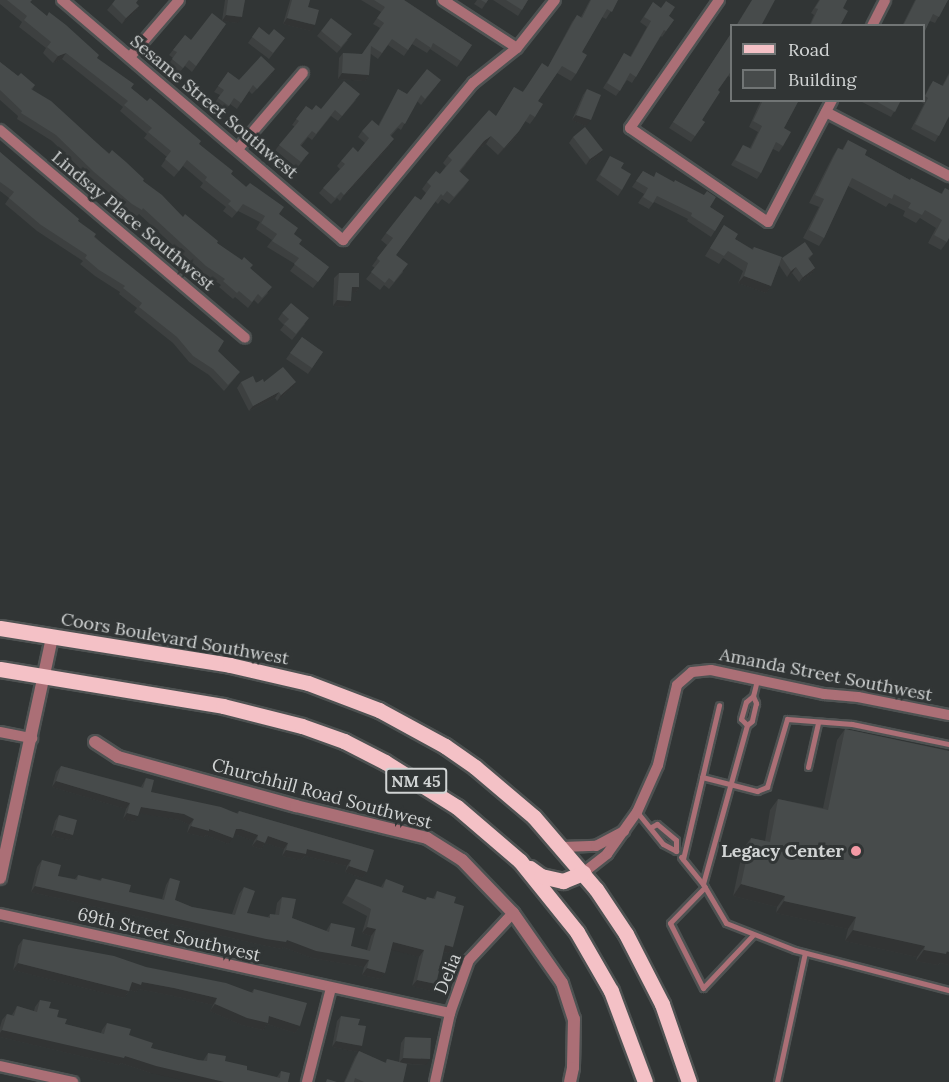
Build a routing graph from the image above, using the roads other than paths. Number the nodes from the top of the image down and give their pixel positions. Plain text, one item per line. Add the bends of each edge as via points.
1 (62, 0) edge
2 (179, 0) edge
3 (443, 0) edge
4 (555, 0) edge
5 (719, 0) edge
6 (885, 0) edge
7 (873, 24) edge
8 (517, 48) junction
9 (130, 57) junction
10 (303, 73) dead end
11 (831, 102) edge
12 (826, 112) junction
13 (0, 130) edge
14 (238, 149) junction
15 (948, 173) edge
16 (245, 338) dead end
17 (0, 628) edge
18 (52, 637) junction
19 (0, 669) edge
20 (46, 676) junction
21 (757, 680) junction
22 (753, 696) junction
23 (719, 705) dead end
24 (949, 715) edge
25 (818, 723) junction
26 (747, 724) junction
27 (0, 732) edge
28 (32, 738) junction
29 (95, 741) dead end
30 (949, 744) edge
31 (808, 767) dead end
32 (702, 777) junction
33 (730, 784) junction
34 (637, 812) junction
35 (651, 827) junction
36 (625, 830) junction
37 (562, 847) junction
38 (676, 851) junction
39 (683, 859) junction
40 (520, 861) junction
41 (583, 873) junction
42 (0, 878) edge
43 (704, 886) junction
44 (0, 914) edge
45 (513, 914) junction
46 (753, 935) junction
47 (805, 953) junction
48 (331, 988) junction
49 (949, 990) edge
50 (450, 1013) junction
51 (0, 1065) edge
52 (73, 1082) edge
53 (307, 1082) edge
54 (435, 1082) edge
55 (570, 1082) edge
56 (645, 1082) edge
57 (689, 1082) edge
58 (777, 1082) edge

1 - 9 street, Sesame Street Southwest
2 - 9 street
3 - 8 street
4 - 8 street
5 - 12 street via 630,128 768,222
6 - 7 street
8 - 14 street, Sesame Street Southwest via 473,83 343,240
9 - 14 street, Sesame Street Southwest
10 - 14 street
11 - 12 street
12 - 15 street
13 - 16 street, Lindsay Place Southwest
17 - 18 main road, Coors Boulevard Southwest / NM 45
18 - 20 street
18 - 37 main road, Coors Boulevard Southwest / NM 45 via 266,672 379,710 452,751 505,791
19 - 20 main road, NM 45
20 - 28 street
20 - 40 main road, NM 45 via 264,715 344,741 457,807
21 - 22 lane
21 - 24 street, Amanda Street Southwest
21 - 34 street, Amanda Street Southwest via 711,670 692,672 677,685 658,765
22 - 26 lane via 756,703 752,721
22 - 26 lane via 746,702 741,719
23 - 32 lane
25 - 30 lane via 852,724
25 - 31 lane
25 - 33 lane via 788,719 767,787 757,791
26 - 33 lane
27 - 28 street
28 - 42 street
29 - 45 street, Churchhill Road Southwest via 118,757 427,838 462,860
32 - 33 lane
32 - 39 lane
33 - 43 lane
34 - 35 lane
34 - 36 street, Amanda Street Southwest
35 - 38 lane via 663,844
35 - 38 lane via 657,824 676,840
36 - 37 street, Amanda Street Southwest via 596,846
36 - 41 street, Amanda Street Southwest via 607,854
37 - 41 main road, Coors Boulevard Southwest / NM 45
38 - 39 lane
39 - 43 lane
40 - 41 main road via 551,879 563,881
40 - 56 main road, NM 45 via 595,960 615,1000
41 - 57 main road, Coors Boulevard Southwest / NM 45 via 645,969 675,1036
43 - 46 lane via 726,922
43 - 46 lane via 670,923 703,988
44 - 48 street, 69th Street Southwest
45 - 50 street, Delia via 469,960
45 - 55 street, Churchhill Road Southwest via 562,983 574,1019
46 - 47 lane
47 - 49 lane
47 - 58 lane
48 - 50 street, Delia
48 - 53 street
50 - 54 street
51 - 52 street

